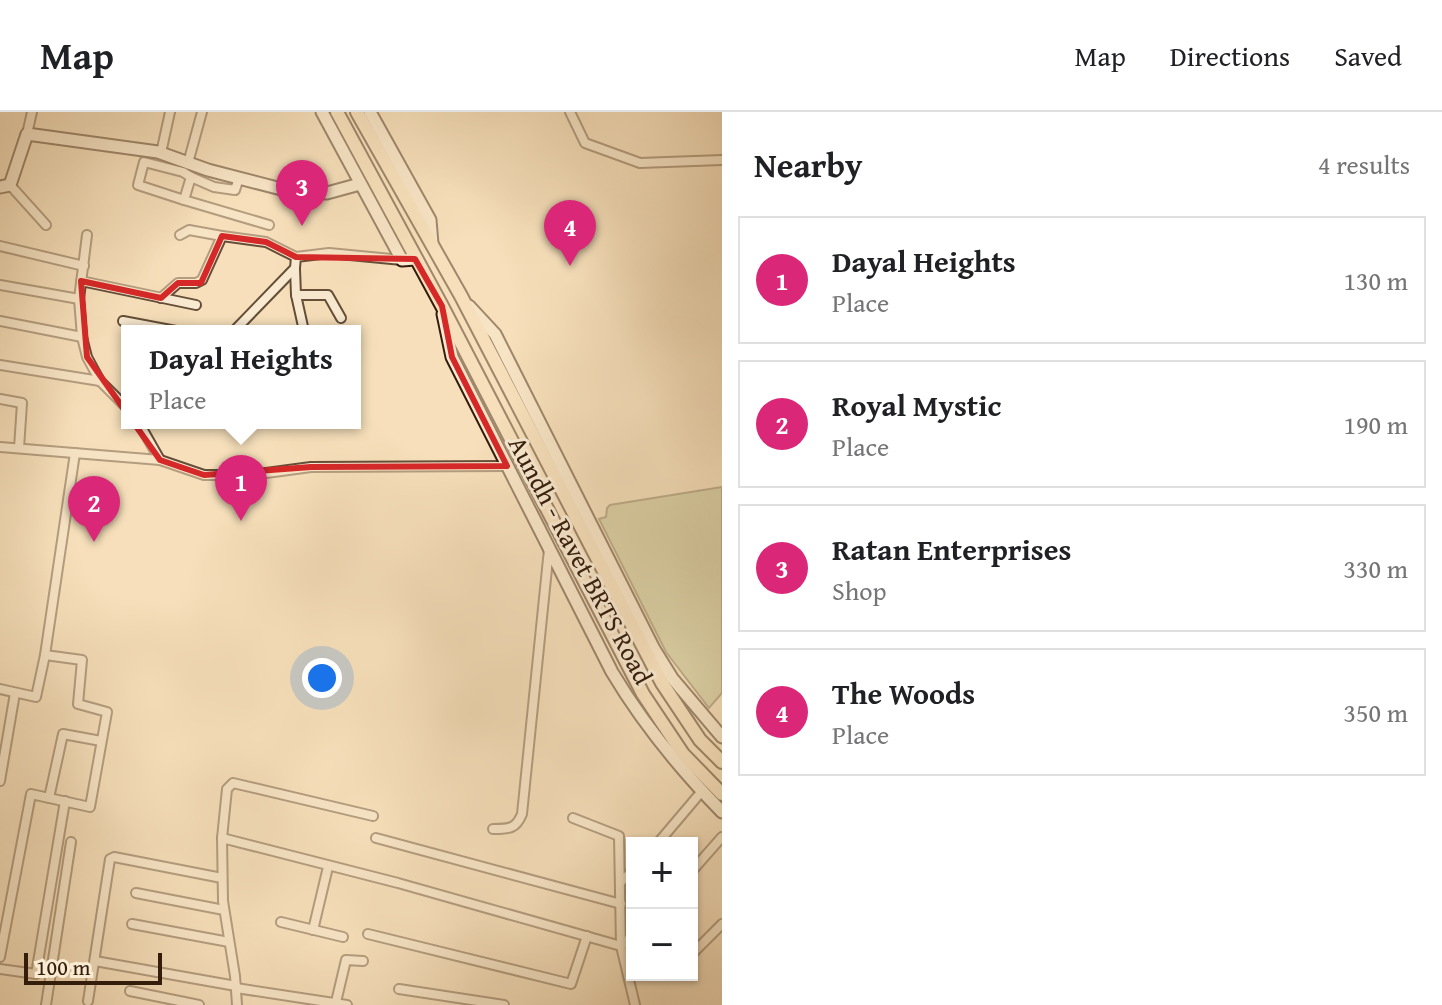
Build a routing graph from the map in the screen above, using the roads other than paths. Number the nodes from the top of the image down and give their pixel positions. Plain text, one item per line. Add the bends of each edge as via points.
1 (32, 112) edge
2 (170, 112) edge
3 (202, 112) edge
4 (337, 112) edge
5 (357, 112) edge
6 (370, 112) edge
7 (570, 112) edge
8 (325, 113) edge
9 (27, 134) junction
10 (161, 153) junction
11 (722, 160) edge
12 (188, 163) junction
13 (191, 177) junction
14 (239, 178) junction
15 (360, 184) junction
16 (5, 186) edge
17 (184, 200) junction
18 (46, 225) dead end
19 (269, 225) dead end
20 (87, 235) dead end
21 (180, 235) dead end
22 (222, 236) junction
23 (0, 246) edge
24 (432, 246) junction
25 (296, 257) junction
26 (408, 260) junction
27 (84, 266) junction
28 (295, 268) junction
29 (81, 281) junction
30 (0, 285) edge
31 (296, 295) junction
32 (461, 296) junction
33 (161, 298) junction
34 (79, 299) junction
35 (196, 305) dead end
36 (442, 306) junction
37 (341, 318) dead end
38 (0, 321) edge
39 (123, 321) dead end
40 (144, 325) edge
41 (240, 325) edge
42 (303, 325) edge
43 (82, 337) junction
44 (0, 365) edge
45 (100, 381) junction
46 (0, 399) edge
47 (121, 402) edge
48 (142, 429) edge
49 (0, 447) edge
50 (19, 448) junction
51 (75, 453) junction
52 (160, 460) junction
53 (507, 466) junction
54 (549, 548) junction
55 (45, 655) junction
56 (0, 689) edge
57 (15, 693) junction
58 (722, 737) edge
59 (101, 741) junction
60 (722, 762) edge
61 (0, 781) edge
62 (702, 791) junction
63 (722, 794) edge
64 (49, 798) junction
65 (65, 801) junction
66 (722, 812) edge
67 (373, 816) dead end
68 (573, 818) dead end
69 (493, 829) dead end
70 (663, 837) edge
71 (722, 837) edge
72 (222, 838) junction
73 (376, 838) dead end
74 (71, 842) dead end
75 (698, 864) edge
76 (328, 867) junction
77 (626, 877) edge
78 (222, 878) junction
79 (621, 882) junction
80 (136, 893) dead end
81 (621, 904) junction
82 (224, 910) junction
83 (281, 922) dead end
84 (132, 924) dead end
85 (722, 924) edge
86 (313, 930) junction
87 (368, 934) dead end
88 (587, 936) junction
89 (343, 937) dead end
90 (626, 941) edge
91 (229, 942) junction
92 (621, 946) junction
93 (698, 948) edge
94 (0, 957) edge
95 (95, 961) junction
96 (363, 961) dead end
97 (0, 969) edge
98 (236, 987) junction
99 (399, 989) dead end
100 (130, 991) dead end
101 (88, 1001) dead end
102 (336, 1002) junction
103 (46, 1005) edge
104 (199, 1005) edge
105 (237, 1005) edge
106 (347, 1005) edge
107 (504, 1005) edge
108 (635, 1005) edge

1 - 9 street
2 - 10 street
3 - 12 street
4 - 26 main road via 401,235
5 - 24 main road
6 - 24 street via 430,220
7 - 11 street via 585,143 640,163
8 - 15 street
9 - 10 street
9 - 16 street
10 - 12 street
12 - 14 street
13 - 14 street via 235,190
13 - 17 street
13 - 17 street via 144,162 138,185
14 - 15 street via 310,194
15 - 26 street
16 - 18 street
17 - 19 street
20 - 27 street
21 - 22 street via 189,230
22 - 25 street via 266,242
22 - 33 street via 202,280 178,283
23 - 27 street
24 - 32 main road
25 - 26 street via 329,253
25 - 28 street
26 - 36 main road
27 - 29 street
28 - 31 street
28 - 41 street
29 - 33 street
29 - 34 street
30 - 34 street
31 - 37 street via 328,295
31 - 42 street
32 - 58 street, Aundh - Ravet BRTS Road via 495,334 654,649
32 - 60 main road via 662,683 700,740
33 - 35 street
34 - 43 street
36 - 53 street, Aundh - Ravet BRTS Road via 452,357
36 - 63 main road via 643,694 683,754
38 - 43 street
39 - 40 street
43 - 45 street
44 - 45 street
45 - 47 street
46 - 50 street via 22,403
48 - 52 street
49 - 50 street
50 - 51 street
51 - 52 street
51 - 55 street
52 - 53 street via 204,475 311,467
53 - 54 street, Aundh - Ravet BRTS Road
54 - 62 street, Aundh - Ravet BRTS Road via 629,701
54 - 69 street via 522,814 509,829
55 - 57 street via 36,697
55 - 59 street via 82,660 78,704 107,712
56 - 57 street
57 - 61 street
59 - 64 street via 63,734
59 - 65 street via 90,807
62 - 66 street, Aundh - Ravet BRTS Road
62 - 70 street
64 - 65 street
64 - 94 street via 31,794
65 - 97 street via 36,974
67 - 72 street via 233,783 227,789
68 - 79 street via 619,836
71 - 75 street
72 - 76 street
72 - 78 street
73 - 81 street
74 - 103 street
76 - 86 street
76 - 88 street
77 - 79 street
78 - 82 street
78 - 95 street via 110,859
79 - 81 street
80 - 82 street
81 - 92 street
82 - 91 street
83 - 86 street
84 - 91 street
85 - 93 street
86 - 89 street
87 - 88 street via 569,984
88 - 92 street
90 - 92 street
91 - 98 street
92 - 108 street
95 - 98 street
95 - 101 street
96 - 102 street via 346,960
98 - 102 street
98 - 105 street
99 - 107 street
100 - 104 street
102 - 106 street

